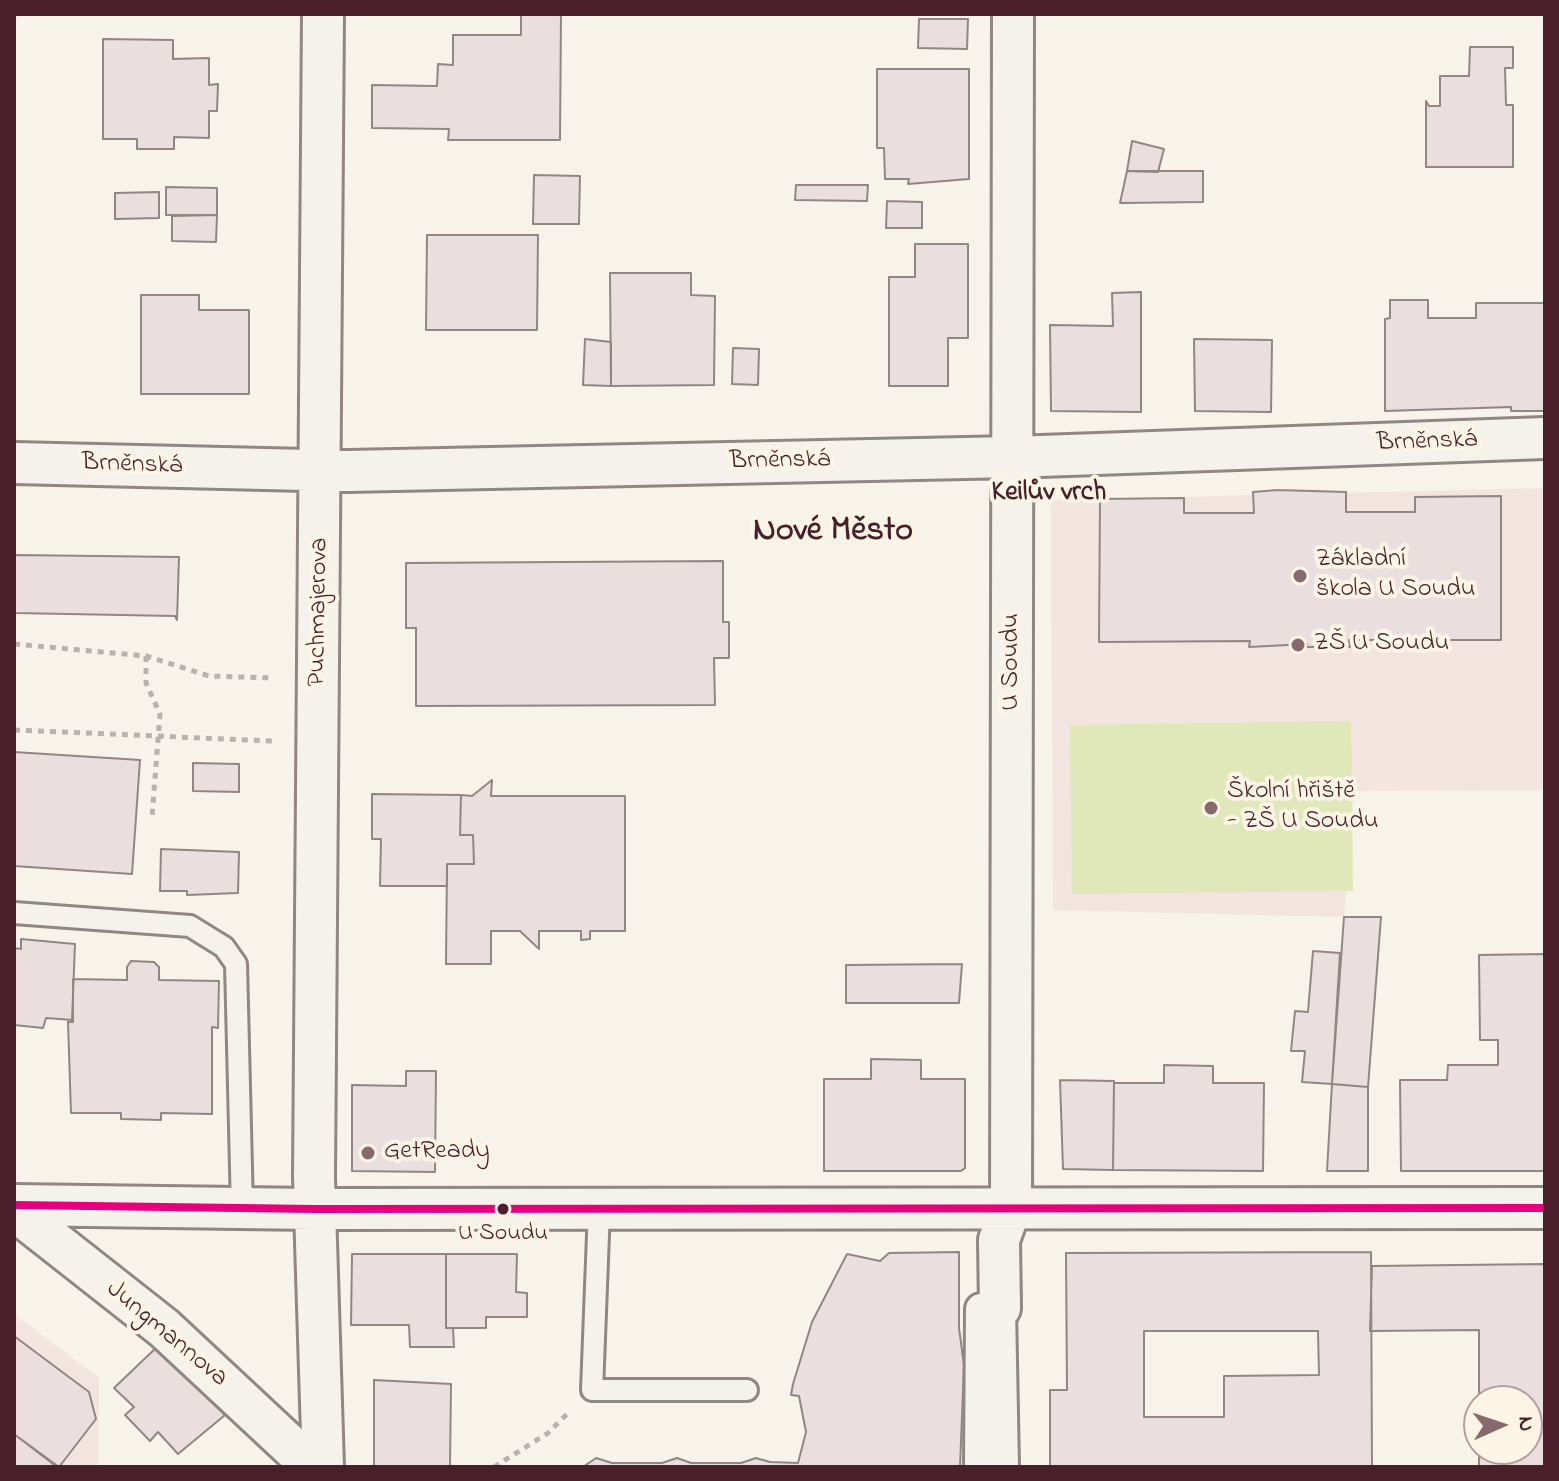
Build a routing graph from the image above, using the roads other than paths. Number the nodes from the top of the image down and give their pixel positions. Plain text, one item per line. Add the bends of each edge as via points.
1 (323, 14) edge
2 (1013, 14) edge
3 (1545, 438) edge
4 (1013, 457) junction
5 (14, 463) edge
6 (321, 471) junction
7 (14, 913) edge
8 (1011, 1207) junction
9 (14, 1208) edge
10 (1545, 1208) edge
11 (242, 1209) junction
12 (314, 1209) junction
13 (599, 1209) junction
14 (1000, 1308) junction
15 (747, 1390) dead end
16 (313, 1467) edge
17 (323, 1467) edge
18 (980, 1467) edge
19 (1003, 1467) edge

1 - 6 street, Puchmajerova
2 - 4 street, U Soudu
3 - 4 street, Brněnská
4 - 6 street, Brněnská
4 - 8 street, U Soudu
5 - 6 street, Brněnská
6 - 12 street, Puchmajerova
7 - 11 lane via 190,926 224,947 236,964
8 - 10 street
8 - 13 street
8 - 14 street, U Soudu via 999,1240
9 - 11 street
9 - 16 street, Jungmannova via 164,1328
11 - 12 street
12 - 13 street
12 - 17 street
13 - 15 lane via 592,1390
14 - 18 street via 981,1309
14 - 19 street, U Soudu

